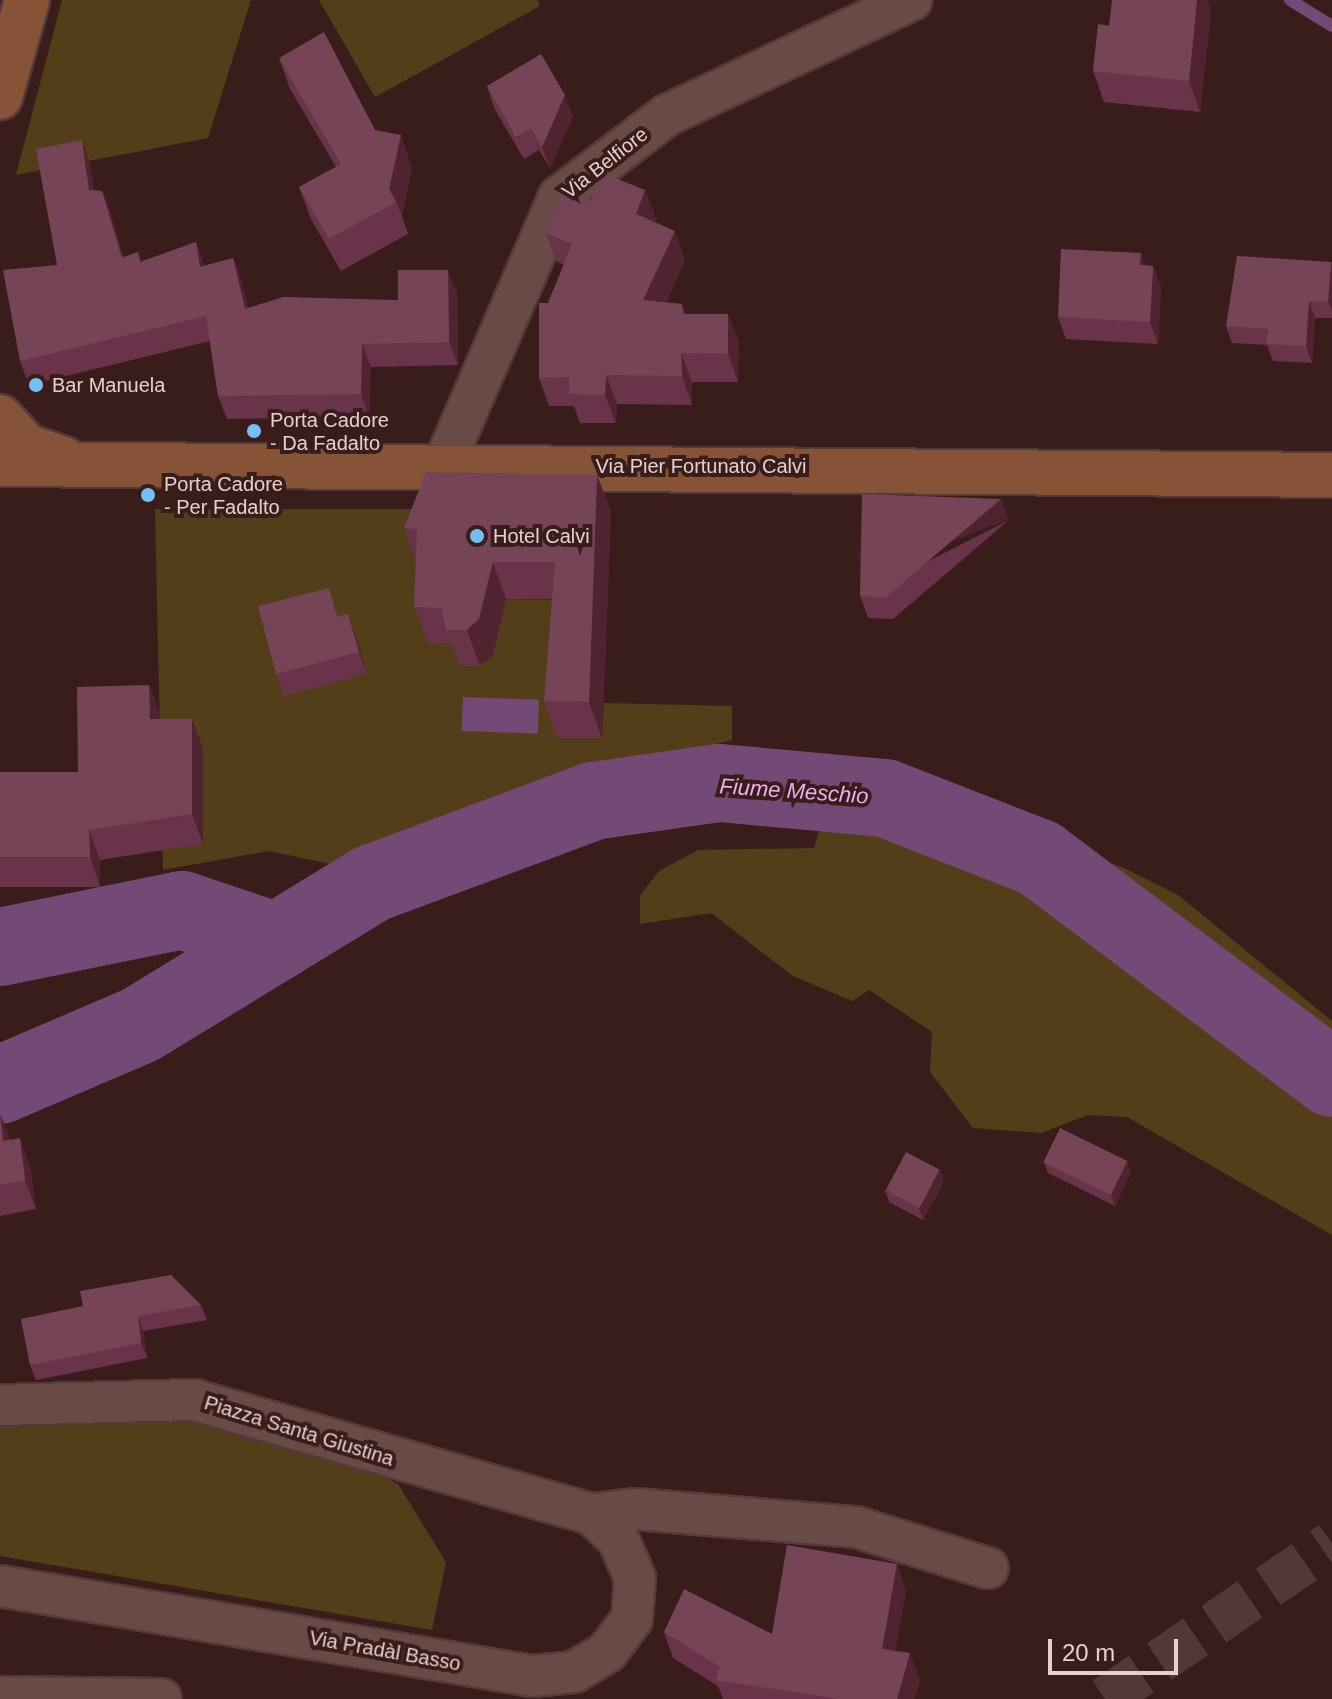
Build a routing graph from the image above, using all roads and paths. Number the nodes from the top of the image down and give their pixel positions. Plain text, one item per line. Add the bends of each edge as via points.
1 (27, 0) edge
2 (911, 0) edge
3 (0, 97) edge
4 (0, 417) edge
5 (70, 461) junction
6 (0, 464) edge
7 (444, 464) junction
8 (1332, 475) edge
9 (0, 1405) edge
10 (592, 1514) junction
11 (988, 1568) dead end
12 (0, 1586) edge
13 (0, 1697) edge
14 (161, 1699) edge

1 - 3 main road
2 - 7 street, Via Belfiore via 667,115 559,197
4 - 5 main road via 26,446
5 - 6 main road, Via Pier Fortunato Calvi
5 - 7 main road, Via Pier Fortunato Calvi
7 - 8 main road, Via Pier Fortunato Calvi
9 - 10 street, Piazza Santa Giustina via 194,1400
10 - 11 street via 635,1509 856,1527
10 - 12 street, Via Pradàl Basso via 618,1539 635,1578 632,1619 607,1652 574,1672 532,1676
13 - 14 street

